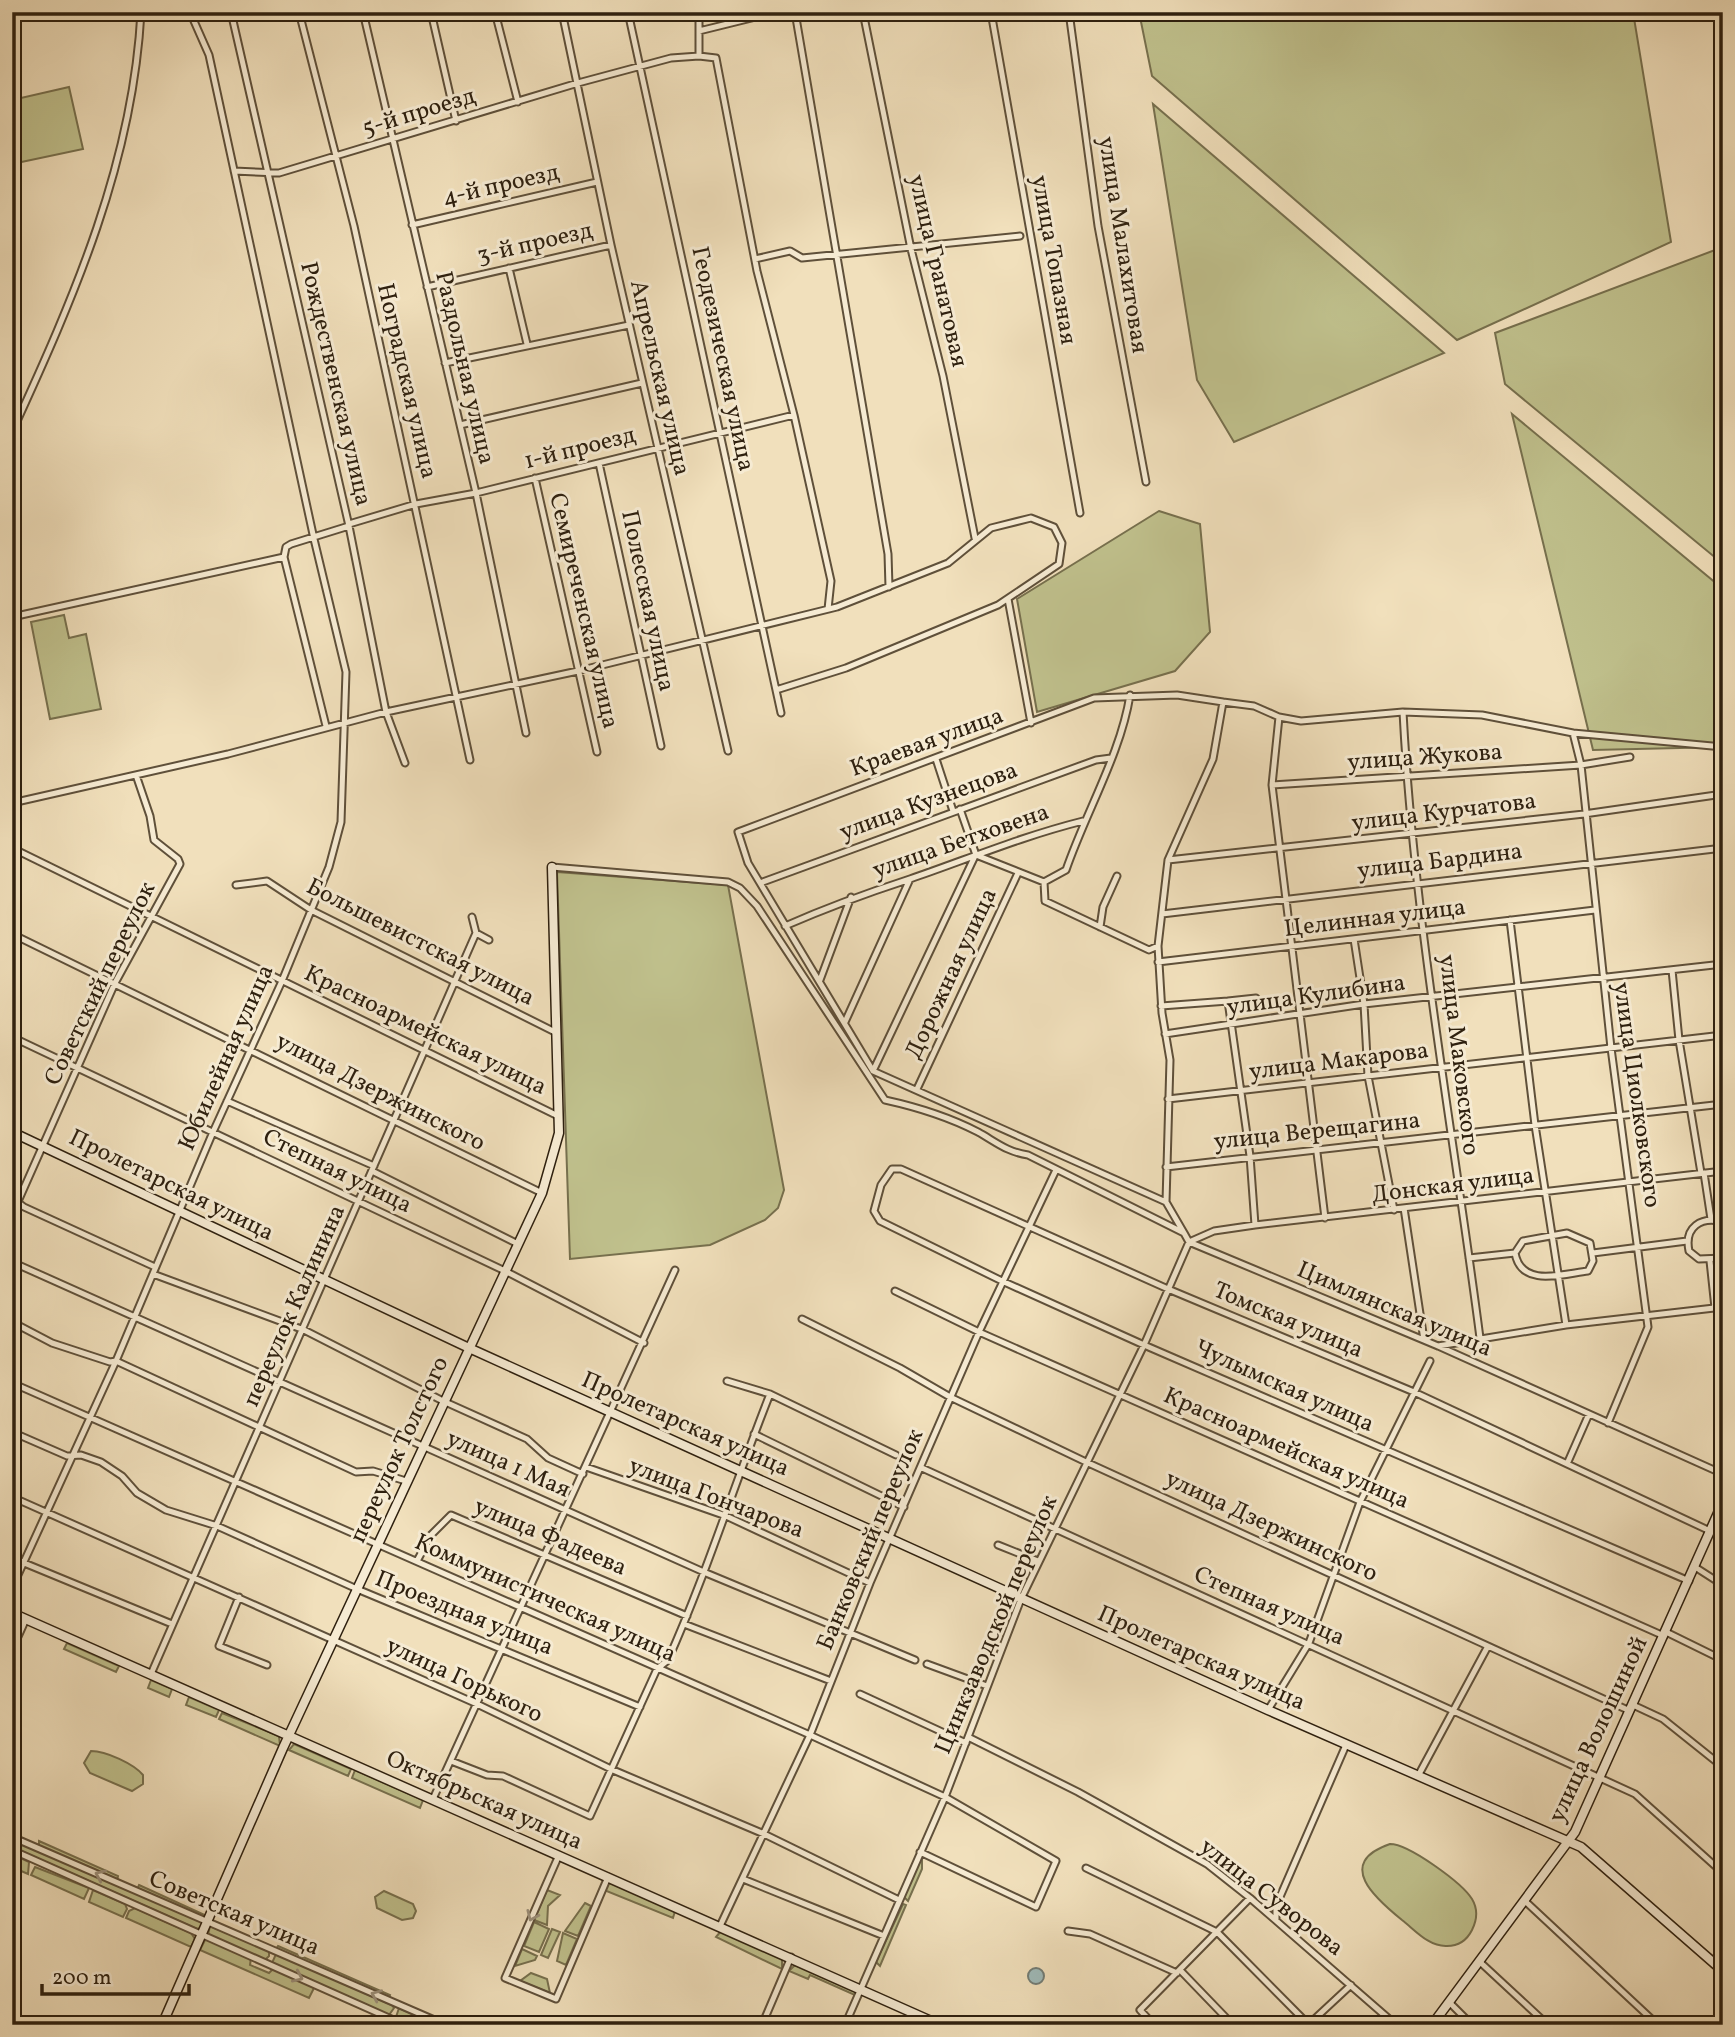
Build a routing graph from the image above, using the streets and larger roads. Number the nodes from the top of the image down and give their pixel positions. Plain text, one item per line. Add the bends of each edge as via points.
1 (141, 12) edge
2 (190, 12) edge
3 (231, 12) edge
4 (299, 12) edge
5 (363, 12) edge
6 (431, 12) edge
7 (495, 12) edge
8 (562, 12) edge
9 (628, 12) edge
10 (699, 12) edge
11 (776, 12) edge
12 (795, 12) edge
13 (863, 12) edge
14 (991, 12) edge
15 (1069, 12) edge
16 (699, 31) junction
17 (699, 56) junction
18 (640, 66) junction
19 (578, 83) junction
20 (518, 102) junction
21 (456, 121) junction
22 (391, 139) junction
23 (335, 158) junction
24 (234, 171) junction
25 (270, 174) junction
26 (597, 182) junction
27 (412, 225) junction
28 (1020, 236) dead end
29 (611, 245) junction
30 (911, 249) junction
31 (839, 255) junction
32 (755, 258) junction
33 (509, 268) junction
34 (427, 287) junction
35 (629, 325) junction
36 (527, 344) junction
37 (445, 363) junction
38 (642, 383) junction
39 (794, 415) junction
40 (460, 425) junction
41 (12, 432) edge
42 (720, 432) junction
43 (657, 448) junction
44 (599, 463) junction
45 (535, 478) junction
46 (1146, 482) dead end
47 (476, 493) junction
48 (416, 504) junction
49 (1080, 513) dead end
50 (349, 525) junction
51 (975, 538) junction
52 (314, 539) junction
53 (285, 557) junction
54 (889, 587) junction
55 (1008, 599) junction
56 (828, 609) junction
57 (12, 617) edge
58 (763, 626) junction
59 (704, 640) junction
60 (641, 656) junction
61 (579, 671) junction
62 (516, 685) junction
63 (776, 691) junction
64 (1130, 695) junction
65 (457, 697) junction
66 (1223, 702) junction
67 (386, 712) junction
68 (1403, 712) junction
69 (781, 713) dead end
70 (1279, 717) junction
71 (346, 723) junction
72 (1031, 723) junction
73 (326, 726) junction
74 (526, 733) dead end
75 (1573, 733) junction
76 (661, 746) dead end
77 (1723, 747) edge
78 (728, 751) dead end
79 (597, 752) dead end
80 (1630, 757) dead end
81 (1111, 758) junction
82 (936, 759) junction
83 (470, 760) dead end
84 (405, 763) dead end
85 (1581, 765) junction
86 (136, 775) junction
87 (1407, 777) junction
88 (1272, 785) junction
89 (1723, 794) edge
90 (12, 803) edge
91 (960, 809) junction
92 (953, 811) junction
93 (1584, 814) junction
94 (1083, 821) junction
95 (1413, 834) junction
96 (12, 848) edge
97 (1723, 848) edge
98 (1279, 850) junction
99 (976, 855) junction
100 (1168, 860) junction
101 (1591, 863) junction
102 (552, 867) joint
103 (1018, 873) junction
104 (1117, 876) dead end
105 (910, 879) junction
106 (1044, 882) junction
107 (1418, 882) junction
108 (760, 883) junction
109 (236, 885) dead end
110 (851, 897) junction
111 (1285, 898) junction
112 (311, 910) junction
113 (1595, 910) junction
114 (1162, 914) junction
115 (151, 916) junction
116 (472, 917) dead end
117 (1510, 920) junction
118 (785, 926) junction
119 (1100, 927) junction
120 (1424, 931) junction
121 (476, 933) junction
122 (12, 934) edge
123 (1354, 939) junction
124 (489, 940) dead end
125 (1158, 946) junction
126 (1291, 946) junction
127 (1158, 962) junction
128 (1723, 964) edge
129 (1672, 970) junction
130 (1603, 978) junction
131 (820, 980) junction
132 (282, 981) junction
133 (457, 981) junction
134 (115, 983) junction
135 (1518, 988) junction
136 (1256, 998) dead end
137 (1431, 999) junction
138 (1228, 1001) junction
139 (1364, 1004) junction
140 (1161, 1006) junction
141 (1299, 1016) junction
142 (845, 1022) junction
143 (1230, 1025) junction
144 (557, 1033) junction
145 (1165, 1034) junction
146 (1723, 1035) edge
147 (12, 1037) edge
148 (1679, 1040) junction
149 (251, 1048) junction
150 (1611, 1048) junction
151 (426, 1052) junction
152 (1526, 1056) junction
153 (79, 1067) junction
154 (1439, 1068) junction
155 (873, 1071) junction
156 (1368, 1076) junction
157 (1307, 1083) junction
158 (917, 1089) junction
159 (1240, 1091) junction
160 (1168, 1098) junction
161 (226, 1101) junction
162 (1723, 1104) edge
163 (1691, 1108) junction
164 (558, 1116) junction
165 (1622, 1116) junction
166 (395, 1122) junction
167 (1535, 1125) junction
168 (12, 1132) edge
169 (213, 1132) junction
170 (1449, 1134) junction
171 (1381, 1143) junction
172 (42, 1145) junction
173 (1315, 1150) junction
174 (1250, 1156) junction
175 (1166, 1167) junction
176 (373, 1169) junction
177 (1056, 1170) junction
178 (1723, 1171) edge
179 (1703, 1173) junction
180 (1630, 1184) junction
181 (542, 1193) junction
182 (1545, 1193) junction
183 (15, 1200) edge
184 (1166, 1202) junction
185 (1460, 1202) junction
186 (359, 1203) junction
187 (1404, 1209) junction
188 (1394, 1210) junction
189 (874, 1211) joint
190 (179, 1212) junction
191 (12, 1215) edge
192 (1325, 1218) junction
193 (1711, 1219) junction
194 (1723, 1222) edge
195 (1255, 1225) junction
196 (1028, 1227) junction
197 (1184, 1233) junction
198 (1552, 1235) junction
199 (1189, 1241) junction
200 (1687, 1241) junction
201 (518, 1244) junction
202 (1639, 1248) junction
203 (1515, 1253) junction
204 (1593, 1253) junction
205 (1469, 1258) junction
206 (1723, 1258) edge
207 (1710, 1261) junction
208 (12, 1262) edge
209 (155, 1267) junction
210 (675, 1270) dead end
211 (505, 1271) junction
212 (153, 1274) junction
213 (1558, 1274) junction
214 (326, 1281) junction
215 (1002, 1281) junction
216 (1168, 1289) junction
217 (895, 1291) dead end
218 (1723, 1307) edge
219 (1715, 1308) junction
220 (135, 1316) junction
221 (1647, 1316) junction
222 (802, 1319) dead end
223 (12, 1322) edge
224 (1566, 1325) junction
225 (304, 1330) junction
226 (979, 1332) junction
227 (1480, 1338) junction
228 (1424, 1340) junction
229 (644, 1343) junction
230 (1144, 1345) junction
231 (1438, 1346) junction
232 (468, 1348) junction
233 (116, 1361) junction
234 (1430, 1361) dead end
235 (727, 1381) dead end
236 (12, 1383) edge
237 (280, 1383) junction
238 (1414, 1392) junction
239 (770, 1394) junction
240 (1119, 1394) junction
241 (950, 1397) junction
242 (443, 1401) junction
243 (611, 1412) junction
244 (1589, 1415) junction
245 (90, 1416) junction
246 (1608, 1423) junction
247 (260, 1428) junction
248 (12, 1432) edge
249 (757, 1435) junction
250 (423, 1446) junction
251 (1384, 1450) junction
252 (74, 1455) junction
253 (896, 1455) dead end
254 (1086, 1462) junction
255 (1567, 1464) junction
256 (922, 1468) junction
257 (584, 1471) junction
258 (740, 1471) junction
259 (1723, 1474) edge
260 (236, 1481) junction
261 (405, 1481) junction
262 (12, 1497) edge
263 (1360, 1502) junction
264 (1723, 1503) edge
265 (904, 1507) junction
266 (566, 1510) junction
267 (46, 1511) junction
268 (726, 1516) junction
269 (217, 1526) junction
270 (1053, 1528) junction
271 (1710, 1531) junction
272 (889, 1539) junction
273 (378, 1543) junction
274 (998, 1545) dead end
275 (546, 1555) junction
276 (12, 1558) edge
277 (418, 1561) junction
278 (1038, 1561) junction
279 (24, 1563) junction
280 (1695, 1567) junction
281 (706, 1573) junction
282 (1332, 1575) junction
283 (194, 1576) junction
284 (1689, 1581) junction
285 (870, 1583) junction
286 (1723, 1585) edge
287 (12, 1588) edge
288 (357, 1589) junction
289 (239, 1597) junction
290 (1021, 1598) junction
291 (522, 1607) junction
292 (12, 1613) edge
293 (687, 1616) junction
294 (26, 1619) junction
295 (173, 1624) junction
296 (684, 1624) junction
297 (849, 1633) junction
298 (1665, 1634) junction
299 (333, 1641) junction
300 (1309, 1643) junction
301 (1488, 1646) junction
302 (503, 1648) junction
303 (12, 1650) edge
304 (1723, 1660) edge
305 (915, 1661) dead end
306 (927, 1664) dead end
307 (267, 1665) dead end
308 (657, 1669) junction
309 (151, 1674) junction
310 (831, 1681) junction
311 (987, 1686) junction
312 (860, 1694) dead end
313 (477, 1704) junction
314 (640, 1707) junction
315 (1632, 1708) junction
316 (1268, 1710) junction
317 (1455, 1711) junction
318 (290, 1735) junction
319 (810, 1735) junction
320 (967, 1740) junction
321 (1346, 1745) junction
322 (451, 1761) junction
323 (1723, 1768) edge
324 (613, 1770) junction
325 (1418, 1776) junction
326 (1602, 1779) junction
327 (945, 1797) junction
328 (433, 1800) junction
329 (764, 1834) junction
330 (12, 1837) edge
331 (1569, 1841) junction
332 (12, 1850) edge
333 (920, 1852) junction
334 (559, 1855) junction
335 (1086, 1868) dead end
336 (1723, 1873) edge
337 (608, 1877) junction
338 (743, 1879) junction
339 (1250, 1898) junction
340 (900, 1900) junction
341 (1524, 1900) junction
342 (1276, 1906) junction
343 (1261, 1907) junction
344 (1276, 1920) junction
345 (207, 1922) junction
346 (720, 1926) junction
347 (1068, 1931) dead end
348 (1217, 1932) junction
349 (202, 1934) junction
350 (884, 1936) junction
351 (791, 1957) junction
352 (1480, 1962) junction
353 (1723, 1971) edge
354 (1178, 1972) junction
355 (1351, 1984) junction
356 (861, 1989) junction
357 (1449, 2002) junction
358 (398, 2004) junction
359 (392, 2019) junction
360 (162, 2025) edge
361 (405, 2025) edge
362 (438, 2025) edge
363 (762, 2025) edge
364 (845, 2025) edge
365 (940, 2025) edge
366 (1154, 2025) edge
367 (1233, 2025) edge
368 (1308, 2025) edge
369 (1396, 2025) edge
370 (1432, 2025) edge
371 (1472, 2025) edge
372 (1548, 2025) edge
373 (1658, 2025) edge

1 - 41 street via 139,53 115,176 89,255
2 - 24 street, Юбилейная улица via 207,46
3 - 25 street, Рождественская улица
4 - 23 street, Ноградская улица
5 - 22 street, Раздольная улица
6 - 21 street
7 - 20 street
8 - 19 street, Апрельская улица
9 - 18 street, Геодезическая улица
10 - 16 street
11 - 16 street
12 - 31 street
13 - 30 street, улица Гранатовая
14 - 49 street, улица Топазная
15 - 46 street, улица Малахитовая via 1098,226
16 - 17 street
17 - 18 street, 5-й проезд
17 - 32 street via 716,58
18 - 19 street, 5-й проезд
18 - 42 street, Геодезическая улица
19 - 20 street, 5-й проезд
19 - 26 street, Апрельская улица
20 - 21 street, 5-й проезд
21 - 22 street, 5-й проезд
22 - 23 street, 5-й проезд
22 - 27 street, Раздольная улица
23 - 25 street, 5-й проезд
23 - 48 street, Ноградская улица
24 - 25 street, 5-й проезд
24 - 52 street, Юбилейная улица
25 - 50 street, Рождественская улица
26 - 27 street, 4-й проезд
26 - 29 street, Апрельская улица
27 - 34 street, Раздольная улица
28 - 30 street
29 - 33 street, 3-й проезд
29 - 35 street, Апрельская улица
30 - 31 street
30 - 51 street, улица Гранатовая via 936,339
31 - 32 street via 802,258 790,251
31 - 54 street via 888,554
32 - 39 street
33 - 34 street, 3-й проезд
33 - 36 street
34 - 37 street, Раздольная улица
35 - 36 street
35 - 38 street, Апрельская улица
36 - 37 street
37 - 40 street, Раздольная улица
38 - 40 street
38 - 43 street, Апрельская улица
39 - 42 street, 1-й проезд
39 - 56 street via 831,581
40 - 47 street, Раздольная улица
42 - 43 street, 1-й проезд
42 - 58 street, Геодезическая улица
43 - 44 street, 1-й проезд
43 - 59 street, Апрельская улица
44 - 45 street, 1-й проезд
44 - 60 street, Полесская улица
45 - 47 street, 1-й проезд
45 - 61 street, Семиреченская улица
47 - 48 street, 1-й проезд
47 - 62 street, Раздольная улица
48 - 50 street, 1-й проезд
48 - 65 street, Ноградская улица
50 - 52 street, 1-й проезд
50 - 67 street, Рождественская улица
51 - 54 street via 948,563
51 - 55 street via 991,528 1031,518 1054,527 1062,542 1059,564
52 - 53 street, 1-й проезд via 288,546
52 - 71 street, Юбилейная улица via 346,672
53 - 57 street
53 - 73 street
54 - 56 street
55 - 63 street via 846,668
55 - 72 street
56 - 58 street
58 - 59 street
58 - 63 street, Геодезическая улица
59 - 60 street
59 - 78 street, Апрельская улица
60 - 61 street
60 - 76 street, Полесская улица
61 - 62 street
61 - 79 street, Семиреченская улица
62 - 65 street
62 - 74 street, Раздольная улица
63 - 69 street, Геодезическая улица
64 - 66 street, Краевая улица via 1177,695
64 - 72 street, Краевая улица via 1094,698
64 - 81 street via 1125,728
65 - 67 street
65 - 83 street, Ноградская улица
66 - 70 street, Краевая улица via 1254,706
66 - 100 street via 1213,759
67 - 71 street
67 - 84 street, Рождественская улица
68 - 70 street, Краевая улица via 1301,721
68 - 75 street, Краевая улица via 1482,715
68 - 87 street, улица Маковского
70 - 88 street
71 - 73 street
71 - 112 street, Юбилейная улица via 338,843
72 - 82 street, Краевая улица
73 - 86 street
75 - 77 street, Краевая улица
75 - 85 street, улица Циолковского
80 - 85 street, улица Жукова
81 - 91 street, улица Кузнецова
81 - 94 street
82 - 92 street
82 - 108 street, Краевая улица via 738,832
85 - 87 street, улица Жукова
85 - 93 street, улица Циолковского
86 - 90 street
86 - 115 street, Советский переулок via 154,840 180,864
87 - 88 street, улица Жукова
87 - 95 street, улица Маковского
88 - 98 street
89 - 93 street, улица Курчатова
91 - 92 street, улица Кузнецова
91 - 99 street
92 - 108 street, улица Кузнецова
93 - 95 street, улица Курчатова
93 - 101 street, улица Циолковского
94 - 99 street, улица Бетховена via 1041,830
94 - 106 street via 1066,870
95 - 98 street, улица Курчатова
95 - 107 street, улица Маковского
96 - 115 street, Красноармейская улица
97 - 101 street, улица Бардина
98 - 100 street, улица Курчатова
98 - 111 street
99 - 103 street
99 - 105 street, улица Бетховена
99 - 155 street
100 - 114 street
101 - 107 street, улица Бардина
101 - 113 street, улица Циолковского
102 - 144 street, переулок Толстого
102 - 177 street via 716,879 740,888 757,906 885,1100 922,1108
103 - 106 street
103 - 158 street, Дорожная улица
104 - 119 street
105 - 110 street, улица Бетховена
105 - 142 street
106 - 119 street via 1045,901
107 - 111 street, улица Бардина
107 - 120 street, улица Маковского
108 - 118 street
109 - 112 street, Большевистская улица via 267,881
110 - 118 street, улица Бетховена
110 - 131 street, улица Бетховена
111 - 114 street, улица Бардина
111 - 126 street
112 - 132 street, Юбилейная улица
112 - 133 street, Большевистская улица
113 - 117 street, Целинная улица
113 - 130 street, улица Циолковского
114 - 125 street
115 - 132 street, Красноармейская улица
115 - 134 street, Советский переулок
116 - 121 street
117 - 120 street, Целинная улица
117 - 135 street
118 - 131 street
119 - 125 street via 1149,950
120 - 123 street, Целинная улица
120 - 137 street, улица Маковского
121 - 124 street
121 - 133 street, переулок Калинина
122 - 134 street, улица Дзержинского
123 - 126 street, Целинная улица
123 - 139 street
125 - 127 street
126 - 127 street, Целинная улица
126 - 141 street
127 - 140 street
128 - 129 street, улица Кулибина
129 - 130 street, улица Кулибина
129 - 148 street
130 - 135 street, улица Кулибина
130 - 150 street, улица Циолковского
131 - 142 street
132 - 149 street, Юбилейная улица
132 - 151 street, Красноармейская улица
133 - 144 street, Большевистская улица
133 - 151 street, переулок Калинина
134 - 149 street, улица Дзержинского
134 - 153 street, Советский переулок
135 - 137 street, улица Кулибина
135 - 152 street
136 - 138 street
137 - 139 street, улица Кулибина
137 - 154 street, улица Маковского
138 - 140 street
138 - 143 street
139 - 141 street, улица Кулибина
139 - 156 street
140 - 145 street
141 - 143 street, улица Кулибина
141 - 157 street
142 - 155 street
143 - 145 street, улица Кулибина
143 - 159 street
144 - 164 street, переулок Толстого
145 - 160 street via 1170,1060
146 - 148 street, улица Макарова
147 - 153 street, Степная улица
148 - 150 street, улица Макарова
148 - 163 street
149 - 161 street, Юбилейная улица
149 - 166 street, улица Дзержинского
150 - 152 street, улица Макарова
150 - 165 street, улица Циолковского
151 - 164 street, Красноармейская улица
151 - 166 street, переулок Калинина
152 - 154 street, улица Макарова
152 - 167 street
153 - 169 street, Степная улица
153 - 172 street, Советский переулок
154 - 156 street, улица Макарова
154 - 170 street, улица Маковского
155 - 158 street
156 - 157 street, улица Макарова
156 - 171 street
157 - 159 street, улица Макарова
157 - 173 street
158 - 184 street
159 - 160 street, улица Макарова
159 - 174 street
160 - 175 street
161 - 169 street, Юбилейная улица
161 - 176 street
162 - 163 street, улица Верещагина
163 - 165 street, улица Верещагина
163 - 179 street
164 - 181 street, переулок Толстого via 559,1133
165 - 167 street, улица Верещагина
165 - 180 street, улица Циолковского
166 - 176 street, переулок Калинина
166 - 181 street, улица Дзержинского
167 - 170 street, улица Верещагина
167 - 182 street
168 - 172 street, Пролетарская улица
169 - 186 street, Степная улица
169 - 190 street, Юбилейная улица
170 - 171 street, улица Верещагина
170 - 185 street, улица Маковского
171 - 173 street, улица Верещагина
171 - 188 street
172 - 183 street, Советский переулок
172 - 190 street, Пролетарская улица
173 - 174 street, улица Верещагина
173 - 192 street
174 - 175 street, улица Верещагина
174 - 195 street
175 - 184 street
176 - 186 street, переулок Калинина
176 - 201 street
177 - 196 street, Банковский переулок
177 - 197 street
178 - 179 street, Донская улица
179 - 180 street, Донская улица
179 - 193 street
180 - 182 street, Донская улица
180 - 202 street, улица Циолковского
181 - 201 street, переулок Толстого
182 - 185 street, Донская улица
182 - 198 street
183 - 191 street, Советский переулок
183 - 209 street
184 - 197 street
185 - 187 street, Донская улица
185 - 205 street, улица Маковского
186 - 211 street, Степная улица
186 - 214 street, переулок Калинина
187 - 188 street, Донская улица
187 - 228 street
188 - 192 street, Донская улица
189 - 196 street, Томская улица via 886,1174 901,1169
189 - 215 street, Чулымская улица via 880,1221
190 - 209 street, Юбилейная улица
190 - 214 street, Пролетарская улица
192 - 195 street, Донская улица
193 - 194 street
193 - 200 street via 1695,1225
195 - 199 street, Донская улица via 1213,1231
196 - 215 street, Банковский переулок
196 - 216 street, Томская улица
197 - 199 street
198 - 203 street via 1523,1241
198 - 204 street via 1579,1236 1590,1243
198 - 213 street
199 - 216 street, Цинкзаводской переулок
199 - 228 street, Цимлянская улица
200 - 202 street
200 - 207 street via 1693,1256
201 - 211 street, переулок Толстого
202 - 204 street
202 - 221 street, улица Циолковского
203 - 205 street
203 - 213 street via 1521,1269 1534,1277
204 - 213 street via 1588,1271
205 - 227 street, улица Маковского
206 - 207 street
207 - 219 street
208 - 220 street, улица 1 Мая
209 - 212 street, Юбилейная улица
210 - 229 street
211 - 229 street, Степная улица
211 - 232 street, переулок Толстого
212 - 220 street, Юбилейная улица
212 - 225 street, улица Гончарова
213 - 224 street
214 - 225 street, переулок Калинина
214 - 232 street, Пролетарская улица
215 - 226 street, Банковский переулок
215 - 230 street, Чулымская улица
216 - 230 street, Цинкзаводской переулок
216 - 238 street, Томская улица
217 - 226 street, Красноармейская улица
218 - 219 street
219 - 221 street
220 - 233 street, Юбилейная улица
220 - 237 street, улица 1 Мая
221 - 224 street
221 - 246 street, улица Циолковского via 1648,1327
222 - 241 street, улица Дзержинского
223 - 233 street via 52,1343
224 - 227 street
225 - 237 street, переулок Калинина
225 - 242 street, улица Гончарова
226 - 240 street, Красноармейская улица
226 - 241 street, Банковский переулок
227 - 231 street
228 - 231 street, Цимлянская улица
229 - 243 street
230 - 240 street, Цинкзаводской переулок
230 - 251 street, Чулымская улица
231 - 244 street, Цимлянская улица
232 - 242 street, переулок Толстого
232 - 243 street, Пролетарская улица
233 - 245 street, Юбилейная улица
233 - 247 street
234 - 238 street
235 - 239 street
236 - 245 street, Коммунистическая улица
237 - 247 street, переулок Калинина
237 - 250 street, улица 1 Мая
238 - 251 street
238 - 255 street, Томская улица
239 - 249 street
239 - 253 street
240 - 254 street, Цинкзаводской переулок
240 - 263 street, Красноармейская улица
241 - 254 street, улица Дзержинского
241 - 256 street, Банковский переулок
242 - 250 street, переулок Толстого
242 - 257 street, улица Гончарова via 527,1439 548,1458
243 - 257 street
243 - 258 street, Пролетарская улица
244 - 246 street, Цимлянская улица
244 - 255 street
245 - 252 street, Юбилейная улица
245 - 260 street, Коммунистическая улица
246 - 259 street, Цимлянская улица
247 - 260 street, переулок Калинина
247 - 261 street via 356,1472 373,1471
248 - 252 street, Проездная улица
249 - 258 street
249 - 265 street
250 - 261 street, переулок Толстого
250 - 266 street, улица 1 Мая
251 - 263 street
251 - 284 street, Чулымская улица
252 - 267 street, Юбилейная улица
252 - 269 street, Проездная улица via 100,1462 166,1510
254 - 270 street, Цинкзаводской переулок
254 - 282 street, улица Дзержинского
255 - 271 street, Томская улица
256 - 265 street, Банковский переулок
256 - 270 street, Степная улица
257 - 266 street
257 - 268 street, улица Гончарова
258 - 268 street
258 - 272 street, Пролетарская улица
260 - 269 street, переулок Калинина
260 - 273 street, Коммунистическая улица
261 - 273 street, переулок Толстого
262 - 267 street, улица Горького
263 - 282 street
263 - 298 street, Красноармейская улица
264 - 271 street, улица Волошиной
265 - 272 street, Банковский переулок
266 - 275 street
266 - 281 street, улица 1 Мая
267 - 279 street, Юбилейная улица
267 - 283 street, улица Горького
268 - 281 street
268 - 285 street, улица Гончарова
269 - 283 street, переулок Калинина
269 - 288 street, Проездная улица
270 - 278 street, Цинкзаводской переулок
270 - 300 street, Степная улица
271 - 280 street, улица Волошиной
272 - 285 street, Банковский переулок
272 - 290 street, Пролетарская улица
273 - 277 street, Коммунистическая улица
273 - 288 street, переулок Толстого
274 - 278 street
275 - 277 street, улица Фадеева via 451,1515 431,1535
275 - 291 street
275 - 293 street, улица Фадеева
276 - 279 street
277 - 291 street, Коммунистическая улица
278 - 290 street, Цинкзаводской переулок
279 - 287 street, Юбилейная улица
279 - 295 street
280 - 284 street, улица Волошиной
280 - 286 street
281 - 293 street
281 - 297 street, улица 1 Мая
282 - 300 street
282 - 301 street, улица Дзержинского
283 - 289 street, улица Горького
283 - 295 street, переулок Калинина
284 - 298 street, улица Волошиной
285 - 297 street, Банковский переулок
288 - 299 street, переулок Толстого
288 - 302 street, Проездная улица
289 - 299 street, улица Горького
289 - 307 street via 219,1646
290 - 311 street, Цинкзаводской переулок
290 - 316 street, Пролетарская улица
291 - 302 street
291 - 308 street, Коммунистическая улица
292 - 294 street, Октябрьская улица
293 - 296 street
294 - 303 street
294 - 309 street, Октябрьская улица
295 - 309 street, переулок Калинина
296 - 308 street via 668,1660
296 - 310 street
297 - 305 street, улица 1 Мая
297 - 310 street, Банковский переулок
298 - 304 street, Красноармейская улица
298 - 315 street, улица Волошиной
299 - 313 street, улица Горького
299 - 318 street, переулок Толстого
300 - 316 street
300 - 317 street, Степная улица
301 - 315 street, улица Дзержинского
301 - 317 street
302 - 313 street
302 - 314 street, Проездная улица
306 - 311 street
308 - 314 street
308 - 319 street, Коммунистическая улица
309 - 318 street, Октябрьская улица
310 - 319 street, Банковский переулок
311 - 320 street, Цинкзаводской переулок
312 - 320 street, улица Суворова
313 - 322 street
313 - 324 street, улица Горького
314 - 324 street
315 - 323 street, улица Дзержинского via 1663,1719
315 - 326 street, улица Волошиной
316 - 321 street, Пролетарская улица
317 - 325 street
317 - 326 street, Степная улица
318 - 328 street, Октябрьская улица
318 - 345 street, переулок Толстого
319 - 327 street, Коммунистическая улица
319 - 329 street, Банковский переулок
320 - 327 street, Цинкзаводской переулок
320 - 339 street, улица Суворова via 1078,1792 1207,1864
321 - 325 street, Пролетарская улица
321 - 342 street
322 - 324 street via 503,1776 590,1816
322 - 328 street
324 - 329 street, улица Горького
325 - 331 street, Пролетарская улица
326 - 331 street, улица Волошиной
326 - 336 street, Степная улица via 1635,1794
327 - 333 street, Цинкзаводской переулок
327 - 333 street, Коммунистическая улица via 1056,1861 1037,1907
328 - 334 street, Октябрьская улица
329 - 338 street, Банковский переулок
329 - 340 street, улица Горького
345 -> 330 street, Советская улица
331 - 341 street, улица Волошиной
331 - 353 street, Пролетарская улица via 1602,1863
332 - 349 street, Советская улица
333 - 340 street, Цинкзаводской переулок
334 - 337 street, Октябрьская улица
334 -> 337 street via 505,1978 556,1999
335 - 348 street
337 - 346 street, Октябрьская улица
338 - 346 street, Банковский переулок
338 - 350 street
339 - 343 street, улица Суворова
339 - 348 street
340 - 350 street, Цинкзаводской переулок
341 - 352 street, улица Волошиной
341 - 373 street
342 - 343 street
342 - 344 street
343 - 344 street, улица Суворова
344 - 355 street, улица Суворова
345 - 349 street, переулок Толстого
358 -> 345 street, Советская улица
346 - 351 street, Октябрьская улица
347 - 354 street via 1090,1934
348 - 354 street
348 - 368 street
349 -> 359 street, Советская улица
349 - 360 street, переулок Толстого
350 - 356 street, Цинкзаводской переулок
351 - 356 street, Октябрьская улица
351 - 363 street
352 - 357 street, улица Волошиной
352 - 372 street
354 - 366 street via 1140,2011
354 - 367 street
355 - 368 street
355 - 369 street, улица Суворова
356 - 364 street, Цинкзаводской переулок
356 - 365 street, Октябрьская улица
357 - 370 street, улица Волошиной
357 - 371 street
358 - 359 street
358 - 362 street, Советская улица
359 - 361 street, Советская улица

